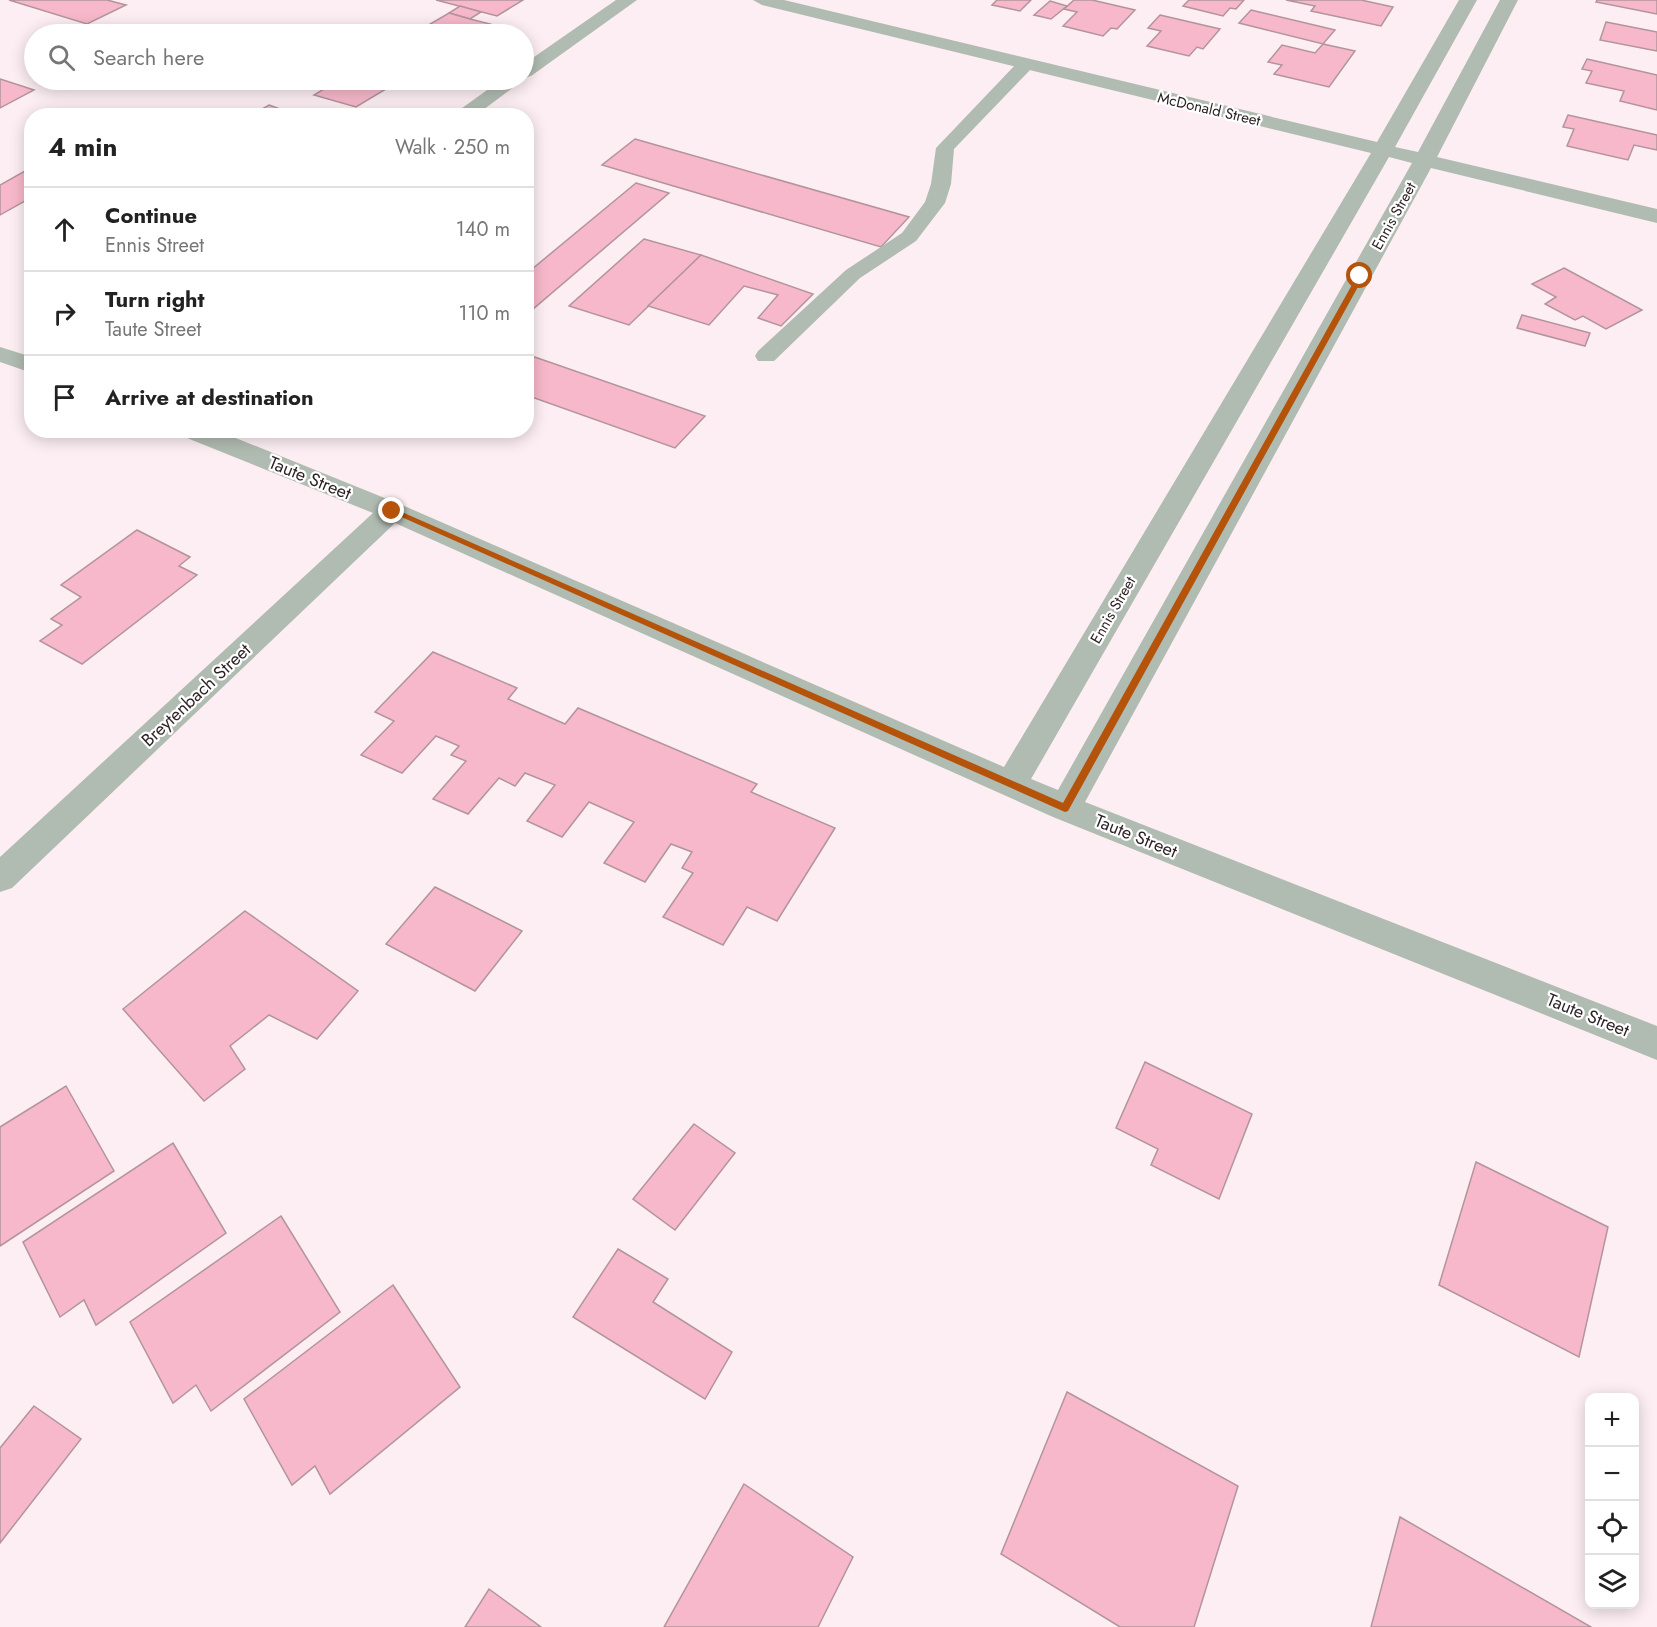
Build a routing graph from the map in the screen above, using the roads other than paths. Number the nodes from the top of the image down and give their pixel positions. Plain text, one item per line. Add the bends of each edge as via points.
1 (628, 0) edge
2 (762, 0) edge
3 (1468, 0) edge
4 (1509, 0) edge
5 (534, 65) edge
6 (1024, 65) junction
7 (498, 90) edge
8 (472, 108) edge
9 (1383, 150) junction
10 (1424, 161) junction
11 (1657, 216) edge
12 (0, 354) edge
13 (766, 356) dead end
14 (24, 363) edge
15 (211, 438) edge
16 (392, 511) junction
17 (1011, 784) junction
18 (1065, 808) junction
19 (0, 878) edge
20 (1657, 1043) edge

1 - 5 street
2 - 6 street, McDonald Street
3 - 9 street, Ennis Street
4 - 10 street, Ennis Street
6 - 9 street, McDonald Street
6 - 13 lane via 945,147 935,203 909,237 853,274
7 - 8 street
9 - 10 street, McDonald Street
9 - 17 street, Ennis Street
10 - 11 street, McDonald Street
10 - 18 street, Ennis Street
12 - 14 street
15 - 16 street, Taute Street
16 - 17 street, Taute Street
16 - 19 street, Breytenbach Street
17 - 18 street, Taute Street
18 - 20 street, Taute Street

